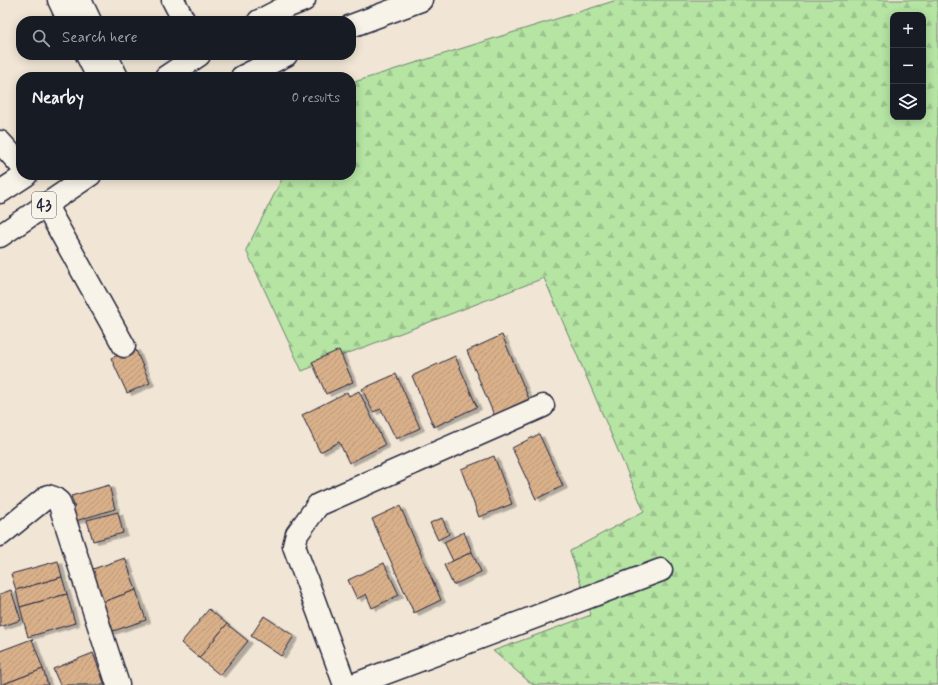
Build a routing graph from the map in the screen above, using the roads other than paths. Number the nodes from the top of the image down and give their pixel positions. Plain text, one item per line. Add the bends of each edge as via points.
1 (59, 0) edge
2 (80, 0) edge
3 (173, 0) edge
4 (304, 0) edge
5 (421, 0) edge
6 (67, 16) edge
7 (88, 16) edge
8 (181, 16) edge
9 (269, 16) edge
10 (356, 24) edge
11 (90, 60) edge
12 (108, 60) edge
13 (192, 60) edge
14 (276, 60) edge
15 (96, 72) edge
16 (114, 72) edge
17 (174, 72) edge
18 (252, 72) edge
19 (0, 142) edge
20 (16, 160) edge
21 (16, 178) edge
22 (18, 180) edge
23 (82, 180) edge
24 (0, 183) edge
25 (0, 192) edge
26 (45, 204) junction
27 (0, 236) edge
28 (124, 346) dead end
29 (543, 406) dead end
30 (0, 535) edge
31 (661, 570) dead end
32 (118, 685) edge
33 (345, 685) edge
34 (353, 685) edge

1 - 6 main road
2 - 7 main road
3 - 8 main road
4 - 9 main road
5 - 10 main road
11 - 15 main road
12 - 16 main road
13 - 17 main road
14 - 18 main road
19 - 20 main road
21 - 24 main road
22 - 25 main road, 43
23 - 26 main road, 43
26 - 27 main road, 43
26 - 28 main road
29 - 33 main road via 318,505 297,534 294,546
30 - 32 main road via 48,496 59,502
31 - 34 main road

